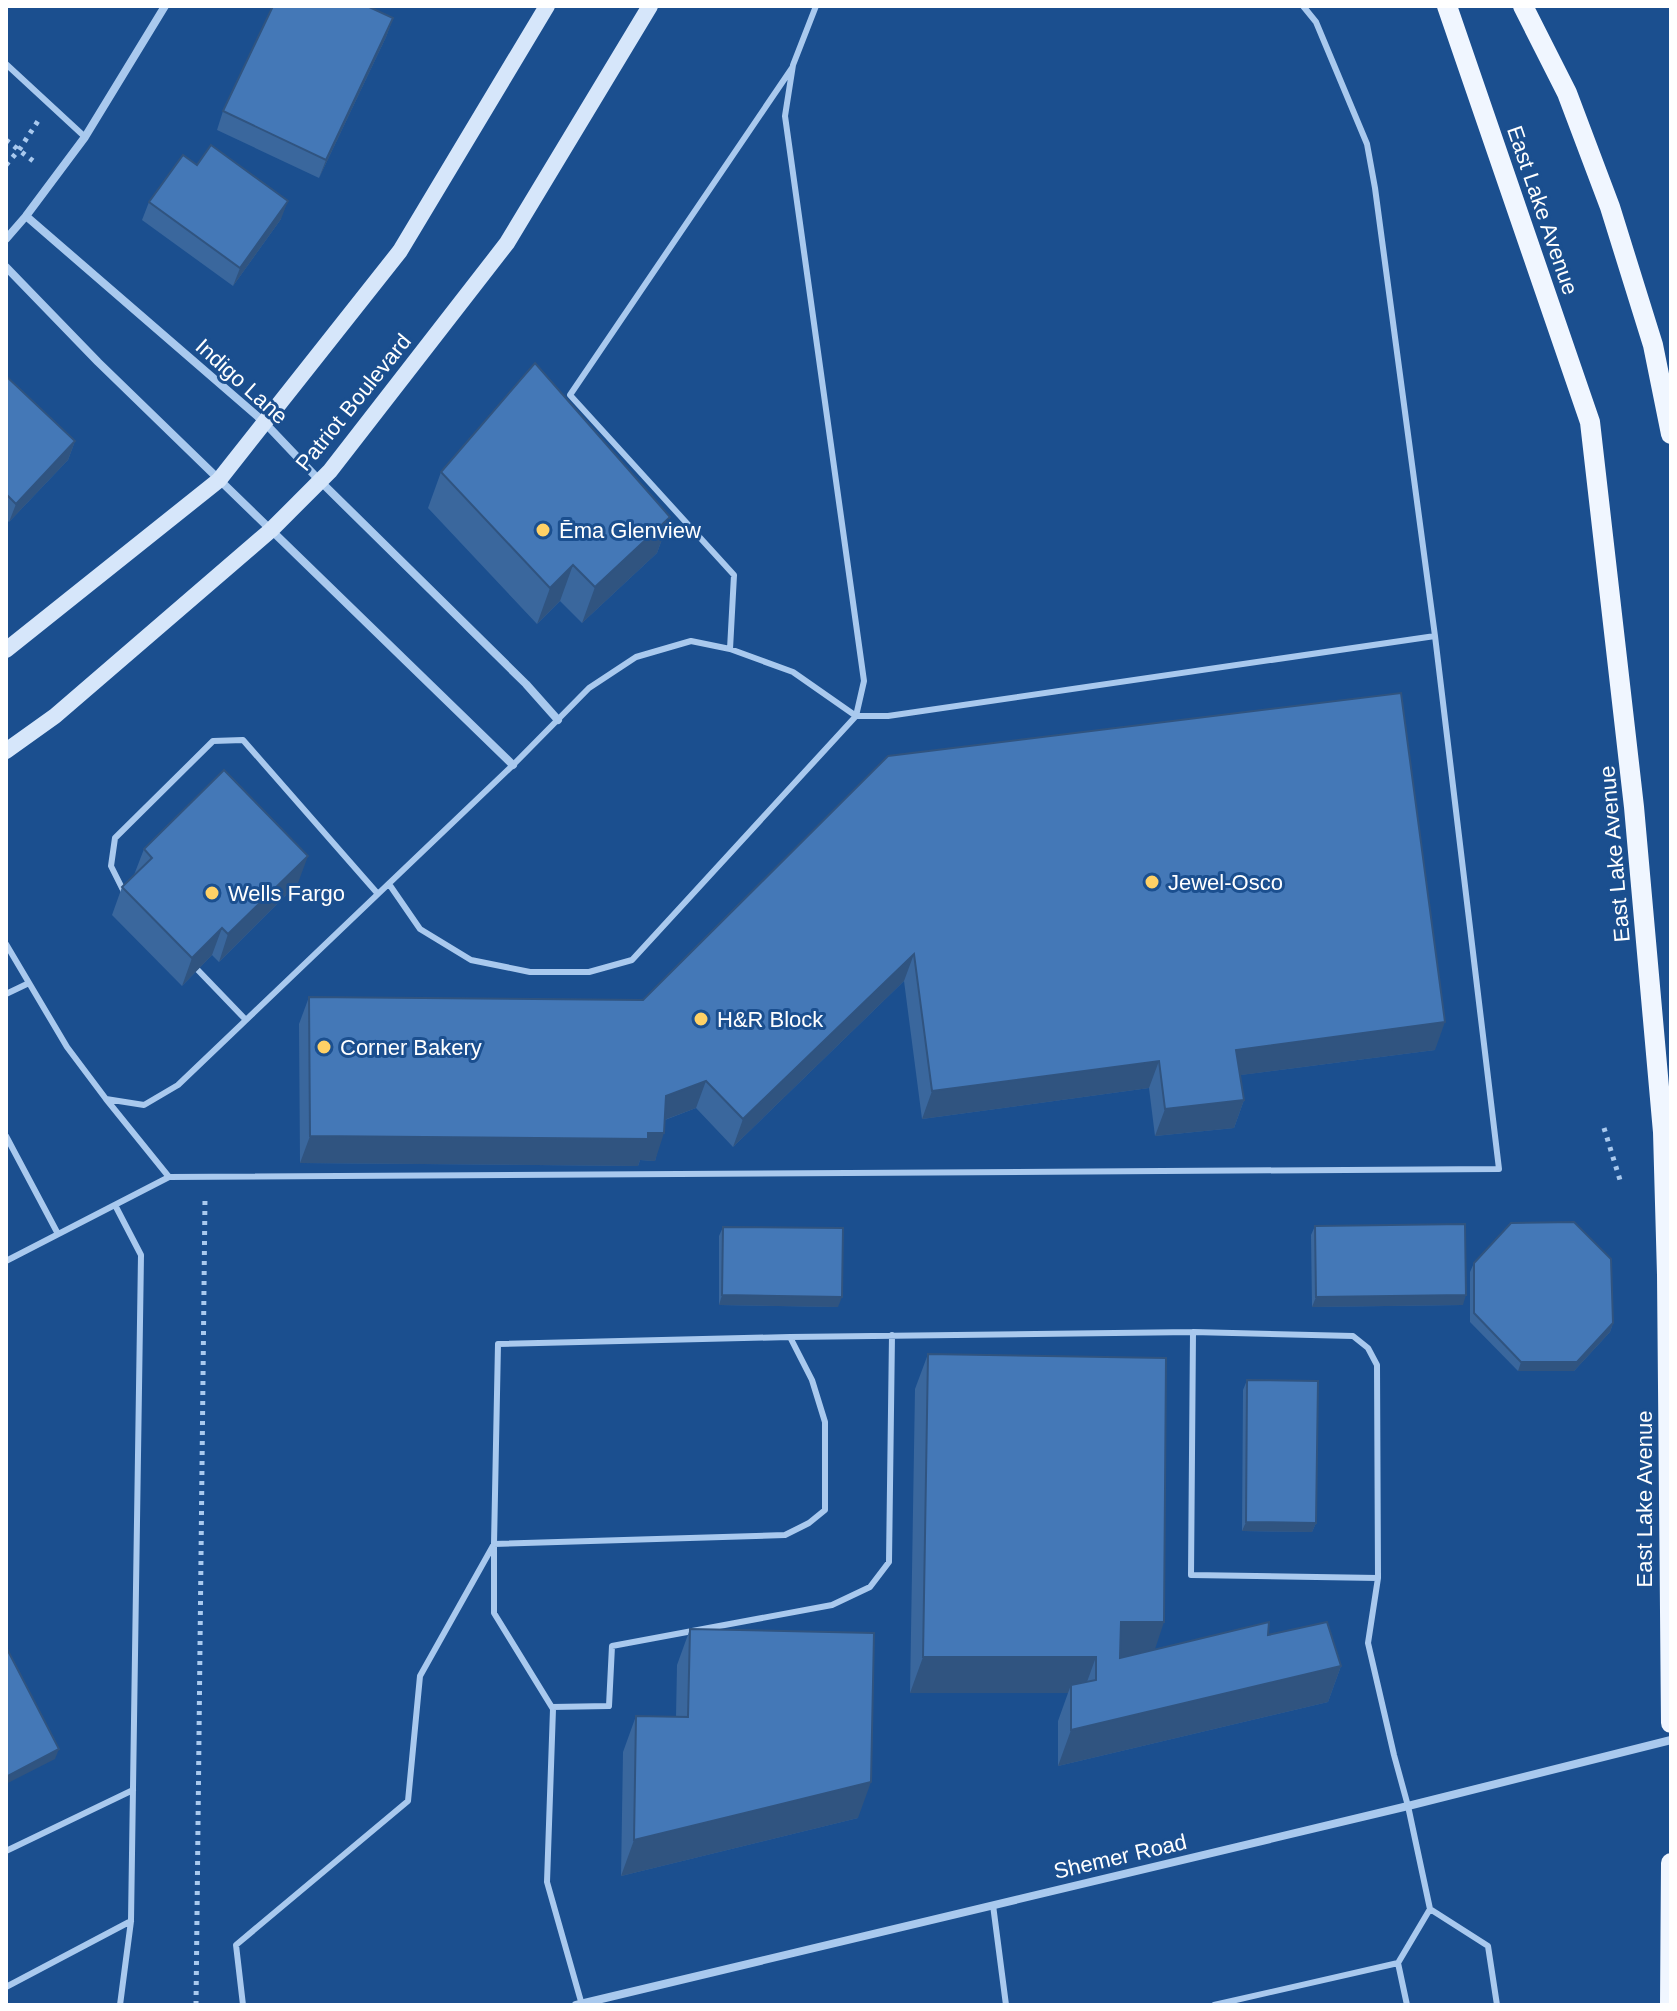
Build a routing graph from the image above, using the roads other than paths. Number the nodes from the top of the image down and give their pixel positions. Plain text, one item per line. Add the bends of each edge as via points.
1 (165, 6) edge
2 (547, 6) edge
3 (650, 6) edge
4 (816, 6) edge
5 (1303, 6) edge
6 (1447, 6) edge
7 (1523, 6) edge
8 (6, 64) edge
9 (793, 65) junction
10 (85, 137) junction
11 (26, 216) junction
12 (6, 239) edge
13 (6, 267) edge
14 (264, 422) junction
15 (1671, 434) edge
16 (219, 480) junction
17 (320, 481) junction
18 (271, 530) junction
19 (1435, 636) junction
20 (730, 649) junction
21 (6, 650) edge
22 (856, 716) junction
23 (558, 720) junction
24 (6, 751) edge
25 (513, 765) junction
26 (389, 884) junction
27 (378, 894) junction
28 (128, 900) edge
29 (6, 944) edge
30 (9, 956) edge
31 (184, 956) edge
32 (29, 983) junction
33 (6, 994) edge
34 (246, 1020) junction
35 (106, 1099) junction
36 (6, 1136) edge
37 (169, 1177) junction
38 (115, 1205) junction
39 (58, 1234) junction
40 (6, 1261) edge
41 (1193, 1332) junction
42 (892, 1335) junction
43 (790, 1337) junction
44 (494, 1544) junction
45 (1378, 1578) junction
46 (552, 1707) junction
47 (1671, 1723) edge
48 (1671, 1740) edge
49 (133, 1790) junction
50 (1408, 1806) junction
51 (6, 1851) edge
52 (1671, 1863) edge
53 (993, 1905) junction
54 (1430, 1909) junction
55 (131, 1921) junction
56 (1398, 1963) junction
57 (6, 1987) edge
58 (120, 2005) edge
59 (243, 2005) edge
60 (580, 2005) edge
61 (1006, 2005) edge
62 (1214, 2005) edge
63 (1407, 2005) edge
64 (1497, 2005) edge
65 (1670, 2005) edge

1 - 10 street
2 - 14 main road via 400,251
3 - 17 main road, Patriot Boulevard via 507,243
4 - 9 lane
5 - 19 lane via 1316,22 1367,144
6 - 47 main road, East Lake Avenue via 1590,422 1634,807 1663,1132
7 - 15 main road via 1567,93 1610,207 1653,345
8 - 10 lane
9 - 20 lane via 570,395 734,575
9 - 22 lane via 785,116 864,681
10 - 11 street
11 - 12 street
11 - 14 street, Indigo Lane
13 - 16 street
14 - 16 main road
14 - 17 street, Indigo Lane
16 - 18 street
16 - 21 main road
17 - 18 main road, Patriot Boulevard
17 - 23 street, Indigo Lane
18 - 24 main road, Patriot Boulevard via 55,716
18 - 25 street
19 - 22 lane via 902,714
19 - 37 lane via 1499,1169
20 - 22 lane via 793,672
20 - 23 lane via 691,641 636,657 589,688
22 - 26 lane via 632,960 589,972 530,972 471,960 420,929
23 - 25 lane
25 - 26 lane
26 - 27 lane
27 - 28 lane via 243,740 213,741 115,838 111,866
27 - 34 lane
29 - 30 lane
30 - 32 lane
31 - 34 lane
32 - 33 lane
32 - 35 lane
34 - 35 lane via 178,1085 144,1105
35 - 37 lane
36 - 39 lane
37 - 38 lane
38 - 39 lane
38 - 49 lane via 141,1255
39 - 40 lane
41 - 42 lane
41 - 45 lane via 1353,1336 1368,1348 1377,1365
41 - 45 lane via 1191,1575
42 - 43 lane
42 - 46 lane via 889,1562 870,1587 832,1605 612,1646 609,1706
43 - 44 lane via 498,1344
43 - 44 lane via 825,1422 825,1510 809,1523 785,1535
44 - 46 lane via 494,1613
44 - 59 lane via 420,1676 408,1801 236,1945
45 - 50 lane via 1368,1643
46 - 60 lane via 547,1882
48 - 50 street, Shemer Road
49 - 51 lane
49 - 55 lane
50 - 53 street, Shemer Road
50 - 54 lane
52 - 65 main road
53 - 60 street, Shemer Road
53 - 61 lane
54 - 56 lane
54 - 64 lane via 1488,1946
55 - 57 lane
55 - 58 lane
56 - 62 lane
56 - 63 lane

